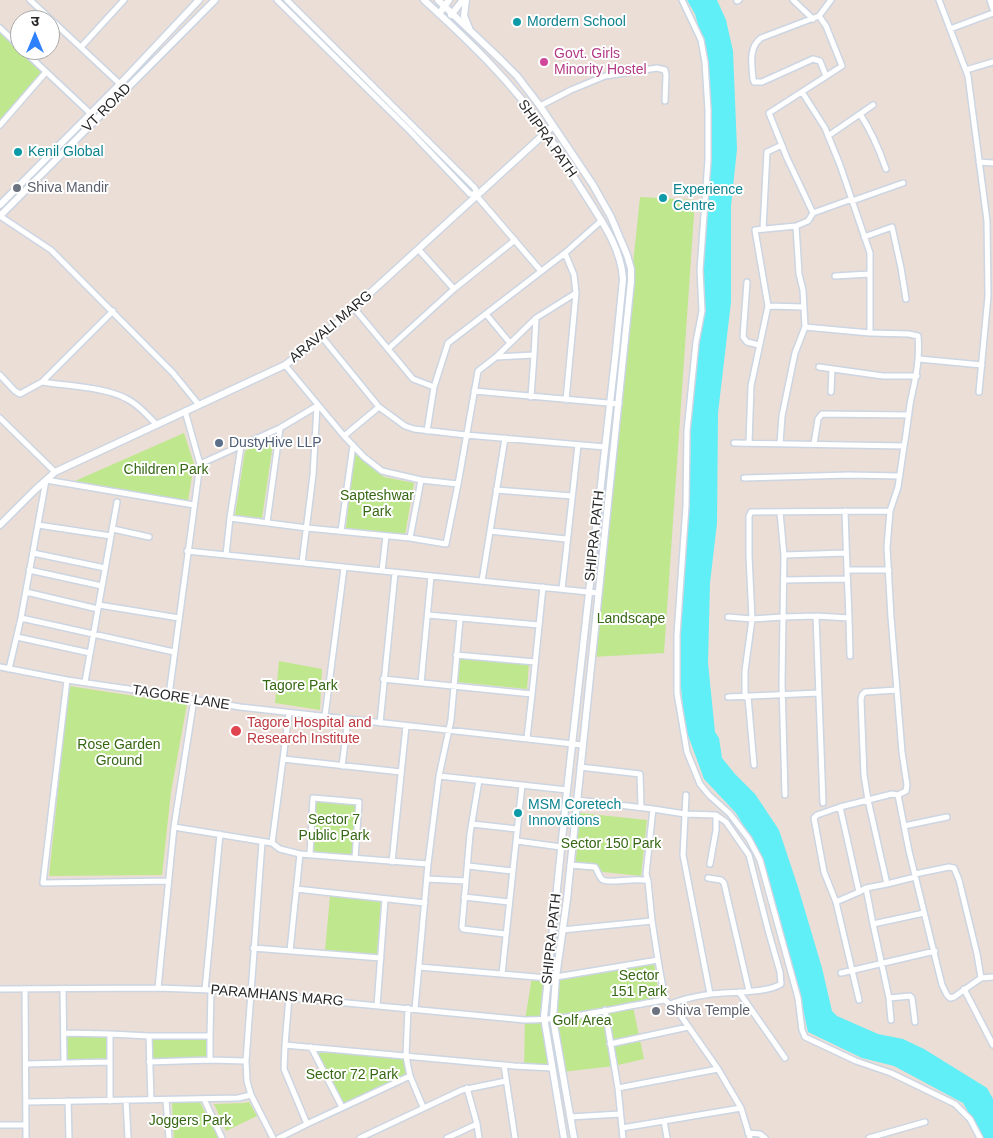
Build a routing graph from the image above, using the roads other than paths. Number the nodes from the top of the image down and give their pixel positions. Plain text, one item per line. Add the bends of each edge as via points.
1 (30, 0) edge
2 (124, 0) edge
3 (199, 0) edge
4 (215, 0) edge
5 (277, 0) edge
6 (287, 0) edge
7 (424, 0) edge
8 (438, 0) edge
9 (449, 0) edge
10 (464, 0) edge
11 (682, 0) edge
12 (793, 0) edge
13 (831, 0) edge
14 (939, 0) edge
15 (990, 0) edge
16 (445, 7) junction
17 (993, 11) edge
18 (452, 13) junction
19 (440, 14) junction
20 (816, 17) junction
21 (448, 21) junction
22 (950, 29) junction
23 (0, 30) edge
24 (470, 31) junction
25 (10, 38) edge
26 (81, 47) junction
27 (33, 60) edge
28 (993, 62) edge
29 (966, 70) junction
30 (46, 72) junction
31 (826, 76) junction
32 (120, 84) junction
33 (802, 92) junction
34 (665, 101) dead end
35 (873, 105) dead end
36 (540, 106) junction
37 (91, 114) junction
38 (860, 114) junction
39 (0, 124) edge
40 (553, 126) junction
41 (545, 132) junction
42 (828, 136) junction
43 (782, 145) junction
44 (979, 162) junction
45 (993, 163) edge
46 (886, 169) dead end
47 (903, 183) dead end
48 (476, 195) junction
49 (852, 200) junction
50 (0, 203) edge
51 (985, 206) junction
52 (993, 206) edge
53 (813, 213) junction
54 (0, 216) edge
55 (602, 221) junction
56 (796, 226) junction
57 (763, 229) junction
58 (864, 237) junction
59 (515, 240) junction
60 (419, 250) junction
61 (565, 253) junction
62 (541, 271) junction
63 (870, 274) junction
64 (835, 276) dead end
65 (747, 282) dead end
66 (454, 290) junction
67 (576, 293) junction
68 (906, 298) dead end
69 (768, 306) junction
70 (804, 307) junction
71 (354, 308) junction
72 (113, 311) junction
73 (486, 314) junction
74 (986, 315) junction
75 (993, 316) edge
76 (536, 318) junction
77 (805, 327) junction
78 (870, 333) junction
79 (322, 337) junction
80 (510, 343) junction
81 (760, 345) junction
82 (388, 349) junction
83 (534, 355) junction
84 (496, 357) junction
85 (919, 359) junction
86 (982, 364) junction
87 (285, 365) junction
88 (819, 367) dead end
89 (832, 369) junction
90 (0, 375) edge
91 (917, 376) junction
92 (42, 382) junction
93 (434, 387) junction
94 (474, 392) junction
95 (831, 392) dead end
96 (979, 392) dead end
97 (531, 397) junction
98 (566, 400) junction
99 (609, 404) junction
100 (619, 404) junction
101 (199, 405) junction
102 (317, 406) junction
103 (379, 407) junction
104 (185, 411) junction
105 (909, 416) junction
106 (0, 418) edge
107 (157, 425) junction
108 (280, 428) junction
109 (427, 431) junction
110 (466, 435) junction
111 (344, 436) junction
112 (505, 438) junction
113 (734, 444) dead end
114 (749, 444) junction
115 (780, 444) junction
116 (814, 444) junction
117 (353, 445) junction
118 (578, 445) junction
119 (241, 446) junction
120 (904, 446) junction
121 (605, 447) junction
122 (200, 464) junction
123 (55, 472) junction
124 (900, 476) junction
125 (744, 478) dead end
126 (46, 480) junction
127 (420, 480) junction
128 (458, 484) junction
129 (496, 490) junction
130 (572, 496) junction
131 (117, 502) dead end
132 (194, 506) junction
133 (845, 511) junction
134 (890, 511) junction
135 (780, 512) junction
136 (230, 518) junction
137 (267, 522) junction
138 (38, 524) junction
139 (0, 525) edge
140 (307, 528) junction
141 (113, 529) junction
142 (341, 531) junction
143 (490, 531) junction
144 (111, 536) junction
145 (386, 536) junction
146 (149, 538) dead end
147 (410, 538) junction
148 (566, 539) junction
149 (187, 551) junction
150 (33, 552) junction
151 (846, 553) junction
152 (226, 555) junction
153 (784, 555) junction
154 (302, 563) junction
155 (105, 568) junction
156 (344, 568) junction
157 (29, 570) junction
158 (847, 570) junction
159 (888, 570) junction
160 (382, 571) junction
161 (395, 572) junction
162 (431, 576) junction
163 (847, 579) junction
164 (784, 580) junction
165 (482, 581) junction
166 (102, 586) junction
167 (543, 587) junction
168 (562, 589) junction
169 (26, 592) junction
170 (589, 592) junction
171 (598, 592) junction
172 (98, 607) junction
173 (428, 615) junction
174 (816, 616) junction
175 (728, 617) dead end
176 (783, 617) junction
177 (21, 618) junction
178 (179, 618) junction
179 (849, 618) junction
180 (460, 619) junction
181 (752, 619) junction
182 (539, 625) junction
183 (94, 633) junction
184 (17, 637) junction
185 (174, 652) junction
186 (90, 653) junction
187 (456, 655) junction
188 (850, 656) dead end
189 (535, 662) junction
190 (0, 667) edge
191 (10, 669) junction
192 (383, 679) junction
193 (66, 680) junction
194 (85, 682) junction
195 (421, 683) junction
196 (454, 687) junction
197 (897, 690) junction
198 (818, 693) junction
199 (532, 694) junction
200 (169, 695) junction
201 (783, 695) junction
202 (728, 697) dead end
203 (747, 697) junction
204 (194, 699) junction
205 (289, 713) junction
206 (325, 716) junction
207 (348, 719) junction
208 (380, 723) junction
209 (406, 726) junction
210 (447, 729) junction
211 (527, 738) junction
212 (572, 744) junction
213 (582, 745) junction
214 (283, 759) junction
215 (754, 765) dead end
216 (342, 766) junction
217 (580, 767) junction
218 (400, 772) junction
219 (439, 776) junction
220 (479, 780) junction
221 (522, 785) junction
222 (567, 790) junction
223 (686, 795) dead end
224 (898, 795) junction
225 (784, 796) dead end
226 (577, 800) junction
227 (868, 800) junction
228 (823, 803) dead end
229 (840, 807) junction
230 (640, 808) junction
231 (653, 809) junction
232 (685, 814) junction
233 (716, 815) junction
234 (947, 817) dead end
235 (472, 824) junction
236 (904, 826) junction
237 (174, 827) junction
238 (517, 830) junction
239 (220, 834) junction
240 (517, 841) junction
241 (262, 842) junction
242 (272, 843) junction
243 (561, 847) junction
244 (300, 854) junction
245 (310, 854) junction
246 (355, 858) junction
247 (392, 862) junction
248 (428, 864) junction
249 (710, 864) dead end
250 (570, 865) junction
251 (468, 866) junction
252 (512, 871) junction
253 (915, 876) junction
254 (427, 878) junction
255 (708, 878) dead end
256 (168, 881) junction
257 (466, 881) junction
258 (648, 881) junction
259 (887, 884) junction
260 (866, 888) junction
261 (296, 889) junction
262 (859, 892) junction
263 (464, 897) junction
264 (385, 899) junction
265 (509, 902) junction
266 (836, 902) junction
267 (425, 903) junction
268 (924, 913) junction
269 (652, 921) junction
270 (873, 924) junction
271 (562, 930) junction
272 (505, 934) junction
273 (253, 948) junction
274 (290, 951) junction
275 (935, 951) junction
276 (381, 958) junction
277 (658, 960) junction
278 (882, 964) junction
279 (419, 967) junction
280 (853, 971) junction
281 (841, 973) dead end
282 (502, 974) junction
283 (556, 977) junction
284 (993, 977) edge
285 (548, 978) junction
286 (981, 978) junction
287 (158, 988) junction
288 (0, 989) edge
289 (25, 989) junction
290 (63, 989) junction
291 (964, 989) junction
292 (208, 990) junction
293 (749, 991) junction
294 (739, 992) junction
295 (250, 993) junction
296 (710, 994) junction
297 (289, 997) junction
298 (889, 998) junction
299 (664, 1000) junction
300 (859, 1000) dead end
301 (669, 1005) junction
302 (377, 1006) junction
303 (408, 1008) junction
304 (415, 1009) junction
305 (605, 1010) junction
306 (553, 1019) junction
307 (544, 1020) junction
308 (891, 1020) dead end
309 (915, 1022) dead end
310 (688, 1027) junction
311 (65, 1033) junction
312 (110, 1034) junction
313 (149, 1036) junction
314 (210, 1036) junction
315 (610, 1044) junction
316 (285, 1045) junction
317 (993, 1045) edge
318 (312, 1047) junction
319 (406, 1056) junction
320 (785, 1058) dead end
321 (210, 1060) junction
322 (246, 1061) junction
323 (110, 1062) junction
324 (150, 1062) junction
325 (64, 1063) junction
326 (26, 1064) junction
327 (504, 1065) junction
328 (552, 1068) junction
329 (718, 1069) junction
330 (410, 1076) junction
331 (506, 1081) junction
332 (467, 1088) junction
333 (618, 1088) junction
334 (252, 1095) junction
335 (204, 1099) junction
336 (126, 1100) junction
337 (150, 1100) junction
338 (166, 1100) junction
339 (68, 1101) junction
340 (110, 1101) junction
341 (27, 1102) junction
342 (342, 1107) junction
343 (423, 1107) junction
344 (741, 1108) junction
345 (620, 1114) junction
346 (570, 1117) junction
347 (664, 1121) junction
348 (925, 1122) dead end
349 (307, 1124) junction
350 (477, 1124) junction
351 (0, 1125) edge
352 (26, 1125) junction
353 (622, 1128) junction
354 (749, 1135) edge
355 (26, 1138) edge
356 (69, 1138) edge
357 (128, 1138) edge
358 (169, 1138) edge
359 (222, 1138) edge
360 (273, 1138) edge
361 (279, 1138) edge
362 (360, 1138) edge
363 (447, 1138) edge
364 (479, 1138) edge
365 (515, 1138) edge
366 (564, 1138) edge
367 (574, 1138) edge
368 (623, 1138) edge
369 (667, 1138) edge
370 (764, 1138) edge
371 (869, 1138) edge
372 (980, 1138) edge

1 - 26 street
2 - 26 street
3 - 32 street, VT ROAD
4 - 54 street, VT ROAD
5 - 48 street via 470,194
6 - 48 street via 474,187
7 - 19 street, SHIPRA PATH
8 - 16 street, SHIPRA PATH
9 - 16 street
10 - 18 street
10 - 24 street via 464,16
11 - 372 street via 701,40 706,62 708,110 700,270 702,311 687,431 686,506 677,635 678,693 688,752 700,784 730,814 760,860 798,998 805,1037 955,1104 970,1119
12 - 20 street
13 - 20 street
14 - 22 street
15 - 17 street
16 - 18 street, SHIPRA PATH
16 - 19 street
17 - 22 street
18 - 21 street
18 - 24 street, SHIPRA PATH
19 - 21 street, SHIPRA PATH
20 - 31 street via 826,26 842,66
20 - 31 street via 756,42 752,52 753,79 754,82 762,82 813,59 820,62
21 - 41 street, SHIPRA PATH via 510,86
22 - 29 street
23 - 25 street
24 - 36 street, SHIPRA PATH via 517,76
26 - 32 street
27 - 30 street
28 - 29 street
29 - 44 street
30 - 37 street
30 - 39 street
31 - 33 street
32 - 37 street, VT ROAD
33 - 42 street
33 - 43 street via 769,113
34 - 36 street via 665,70 658,68 605,76
35 - 38 street
36 - 40 street, SHIPRA PATH
37 - 50 street, VT ROAD
38 - 42 street
38 - 46 street via 877,143
40 - 41 street, ARAVALI MARG
40 - 100 street, SHIPRA PATH via 611,217 631,269
41 - 48 street, ARAVALI MARG
41 - 55 street, SHIPRA PATH
42 - 49 street
43 - 53 street
43 - 57 street via 767,152
44 - 45 street
44 - 51 street
47 - 49 street
48 - 59 street
48 - 60 street, ARAVALI MARG
49 - 53 street
49 - 58 street
51 - 52 street
51 - 74 street
53 - 56 street via 808,221
54 - 72 street via 51,250
55 - 61 street
55 - 99 street, SHIPRA PATH via 619,258 623,280
56 - 57 street
56 - 70 street
57 - 69 street via 754,230
58 - 63 street via 870,253
58 - 68 street via 892,227
59 - 62 street
59 - 66 street
60 - 66 street
60 - 71 street, ARAVALI MARG
61 - 62 street
61 - 67 street via 574,275
62 - 73 street
63 - 64 street
63 - 78 street
65 - 81 street via 743,337 747,342
66 - 82 street
67 - 76 street
67 - 98 street
69 - 70 street
69 - 81 street
70 - 77 street
71 - 79 street, ARAVALI MARG
71 - 82 street
72 - 92 street
72 - 101 street
73 - 80 street
73 - 93 street via 448,344
74 - 75 street
74 - 86 street
76 - 80 street
76 - 83 street
77 - 78 street
77 - 115 street via 795,353 782,416
78 - 85 street via 918,336
79 - 87 street, ARAVALI MARG
79 - 103 street
80 - 84 street
81 - 114 street via 751,386
82 - 93 street via 413,379
83 - 84 street
83 - 97 street
84 - 94 street via 478,371
85 - 86 street
85 - 91 street
86 - 96 street
87 - 101 street, ARAVALI MARG
87 - 102 street
88 - 89 street
89 - 91 street via 883,376
89 - 95 street
90 - 92 street via 20,394
91 - 105 street
92 - 107 street via 108,392 129,399
93 - 109 street
94 - 97 street
94 - 110 street
97 - 98 street
98 - 99 street
99 - 100 street
99 - 121 street, SHIPRA PATH
100 - 171 street, SHIPRA PATH
101 - 104 street, ARAVALI MARG
102 - 108 street
102 - 111 street
102 - 140 street
103 - 109 street via 405,426
103 - 111 street
104 - 107 street, ARAVALI MARG
104 - 122 street
105 - 116 street via 822,414 818,419
105 - 120 street
106 - 123 street
107 - 123 street, ARAVALI MARG
108 - 119 street
108 - 137 street
109 - 110 street
110 - 112 street
110 - 128 street
111 - 117 street
112 - 118 street
112 - 129 street
113 - 114 street
114 - 115 street
115 - 116 street
116 - 120 street
117 - 127 street via 382,471
117 - 142 street
118 - 121 street
118 - 130 street
119 - 122 street
119 - 136 street
120 - 124 street
121 - 170 street, SHIPRA PATH
122 - 132 street
123 - 126 street, ARAVALI MARG
124 - 125 street
124 - 134 street
126 - 132 street
126 - 138 street
126 - 139 street, ARAVALI MARG
127 - 128 street
127 - 147 street
128 - 147 street via 446,544
129 - 130 street
129 - 143 street
130 - 148 street
131 - 141 street
132 - 149 street
133 - 134 street
133 - 135 street
133 - 151 street
134 - 159 street
135 - 153 street
135 - 181 street via 750,513 748,556
136 - 137 street
136 - 152 street
137 - 140 street
138 - 144 street
138 - 150 street
140 - 142 street
140 - 154 street
141 - 144 street
141 - 146 street
142 - 145 street
143 - 148 street
143 - 165 street
144 - 155 street
145 - 147 street
145 - 160 street
148 - 168 street
149 - 152 street
149 - 178 street
150 - 155 street
150 - 157 street
151 - 153 street
151 - 158 street
152 - 154 street
153 - 164 street
154 - 156 street
155 - 166 street
156 - 160 street
156 - 206 street
157 - 166 street
157 - 169 street
158 - 159 street
158 - 163 street
159 - 197 street
160 - 161 street
161 - 162 street
161 - 192 street
162 - 165 street
162 - 173 street
163 - 164 street
163 - 179 street
164 - 176 street
165 - 167 street
166 - 172 street
167 - 168 street
167 - 182 street
168 - 170 street
169 - 172 street
169 - 177 street
170 - 171 street
170 - 212 street, SHIPRA PATH
171 - 213 street, SHIPRA PATH
172 - 178 street
172 - 183 street
173 - 180 street
173 - 195 street
174 - 176 street
174 - 179 street
174 - 198 street
175 - 181 street
176 - 181 street
176 - 201 street
177 - 183 street
177 - 184 street
178 - 185 street
179 - 188 street
180 - 182 street
180 - 187 street
181 - 203 street via 745,671
182 - 189 street
183 - 185 street
183 - 186 street
184 - 186 street
184 - 191 street
185 - 200 street
186 - 194 street
187 - 189 street
187 - 196 street
189 - 199 street
190 - 191 street, TAGORE LANE
191 - 193 street, TAGORE LANE
192 - 195 street
192 - 208 street
193 - 194 street, TAGORE LANE
193 - 256 street via 43,883
194 - 200 street, TAGORE LANE via 128,693
195 - 196 street
196 - 199 street
196 - 210 street
197 - 224 street via 907,784 906,791
197 - 227 street via 862,695 864,775
198 - 201 street
198 - 228 street
199 - 211 street
200 - 204 street, TAGORE LANE
201 - 203 street
201 - 225 street
202 - 203 street
203 - 215 street
204 - 205 street, TAGORE LANE
204 - 237 street
205 - 206 street, TAGORE LANE
205 - 214 street
206 - 207 street, TAGORE LANE
207 - 208 street, TAGORE LANE
207 - 216 street
208 - 209 street, TAGORE LANE
209 - 210 street, TAGORE LANE
209 - 218 street
210 - 211 street, TAGORE LANE
210 - 219 street
211 - 212 street, TAGORE LANE
212 - 213 street, TAGORE LANE
212 - 222 street, SHIPRA PATH
213 - 217 street, SHIPRA PATH
214 - 216 street
214 - 242 street
216 - 218 street
217 - 226 street, SHIPRA PATH
217 - 230 street via 640,774
218 - 247 street
219 - 220 street
219 - 248 street
220 - 221 street
220 - 235 street
221 - 222 street
221 - 238 street
222 - 243 street, SHIPRA PATH
223 - 232 street
224 - 227 street
224 - 236 street
226 - 230 street
226 - 250 street, SHIPRA PATH
227 - 229 street
227 - 259 street
229 - 262 street
229 - 266 street via 817,815 814,820 824,872
230 - 231 street
231 - 232 street
231 - 258 street
232 - 233 street
232 - 296 street via 684,867
233 - 249 street
233 - 293 street via 726,822 749,856 780,972 781,984
234 - 236 street
235 - 238 street
235 - 251 street
236 - 253 street
237 - 239 street
237 - 256 street
238 - 240 street
239 - 241 street
239 - 292 street
240 - 243 street
240 - 252 street
241 - 242 street
241 - 273 street
242 - 244 street via 280,849
243 - 285 street, SHIPRA PATH
244 - 245 street
244 - 261 street
245 - 246 street
245 - 246 street via 313,798 359,802
246 - 247 street
247 - 248 street
248 - 254 street
250 - 258 street via 595,867 606,881 641,878
250 - 271 street, SHIPRA PATH
251 - 252 street
251 - 257 street
252 - 265 street
253 - 259 street
253 - 268 street
253 - 286 street via 954,868 978,954
254 - 257 street
254 - 267 street
255 - 293 street via 721,880 725,886
256 - 287 street
257 - 263 street
258 - 269 street
259 - 260 street
260 - 262 street
260 - 270 street
261 - 264 street
261 - 274 street
262 - 266 street
263 - 265 street
263 - 272 street via 463,930
264 - 267 street
264 - 276 street
265 - 272 street
266 - 280 street
267 - 279 street
268 - 270 street
268 - 275 street
269 - 271 street
269 - 277 street
270 - 278 street
271 - 283 street, SHIPRA PATH
272 - 282 street
273 - 274 street
273 - 295 street
274 - 276 street
275 - 278 street
275 - 291 street via 947,995 954,997
276 - 302 street
277 - 283 street
277 - 299 street
278 - 280 street
278 - 298 street
279 - 282 street
279 - 304 street
280 - 281 street
280 - 300 street
282 - 285 street
283 - 306 street, SHIPRA PATH
284 - 286 street
285 - 307 street, SHIPRA PATH
286 - 291 street
287 - 290 street, PARAMHANS MARG
287 - 292 street, PARAMHANS MARG
288 - 289 street, PARAMHANS MARG
289 - 290 street, PARAMHANS MARG
289 - 326 street
290 - 311 street
291 - 317 street
292 - 295 street, PARAMHANS MARG
292 - 314 street
293 - 294 street
294 - 296 street
294 - 320 street
295 - 297 street, PARAMHANS MARG
295 - 322 street
296 - 301 street
297 - 302 street, PARAMHANS MARG
297 - 316 street
298 - 308 street
298 - 309 street via 910,996
299 - 301 street
299 - 305 street, PARAMHANS MARG
301 - 310 street
302 - 303 street, PARAMHANS MARG
303 - 304 street, PARAMHANS MARG
303 - 319 street
304 - 307 street, PARAMHANS MARG
305 - 306 street, PARAMHANS MARG
305 - 315 street
306 - 307 street, PARAMHANS MARG
306 - 346 street, SHIPRA PATH
307 - 328 street, SHIPRA PATH
310 - 315 street
310 - 329 street
311 - 312 street
311 - 325 street
312 - 313 street
312 - 323 street
313 - 314 street
313 - 324 street
314 - 321 street
315 - 333 street
316 - 318 street
316 - 349 street via 284,1069
318 - 319 street
318 - 342 street
319 - 327 street
319 - 330 street
321 - 322 street
321 - 324 street
322 - 334 street via 246,1081
323 - 325 street
323 - 340 street
324 - 337 street
325 - 326 street
326 - 341 street
327 - 328 street
327 - 331 street
328 - 366 street, SHIPRA PATH
329 - 333 street
329 - 344 street
330 - 342 street
330 - 343 street
331 - 332 street
331 - 365 street
332 - 343 street
332 - 350 street
333 - 345 street
334 - 335 street
334 - 360 street
335 - 338 street
335 - 359 street
336 - 337 street
336 - 340 street
336 - 357 street
337 - 338 street
338 - 358 street
339 - 340 street
339 - 341 street
339 - 356 street
341 - 352 street
342 - 349 street
343 - 362 street
344 - 347 street
344 - 354 street
345 - 346 street
345 - 353 street
346 - 367 street, SHIPRA PATH
347 - 353 street
347 - 369 street
348 - 371 street
349 - 361 street
350 - 363 street
350 - 364 street
351 - 352 street
352 - 355 street
353 - 368 street
354 - 370 street via 760,1134

